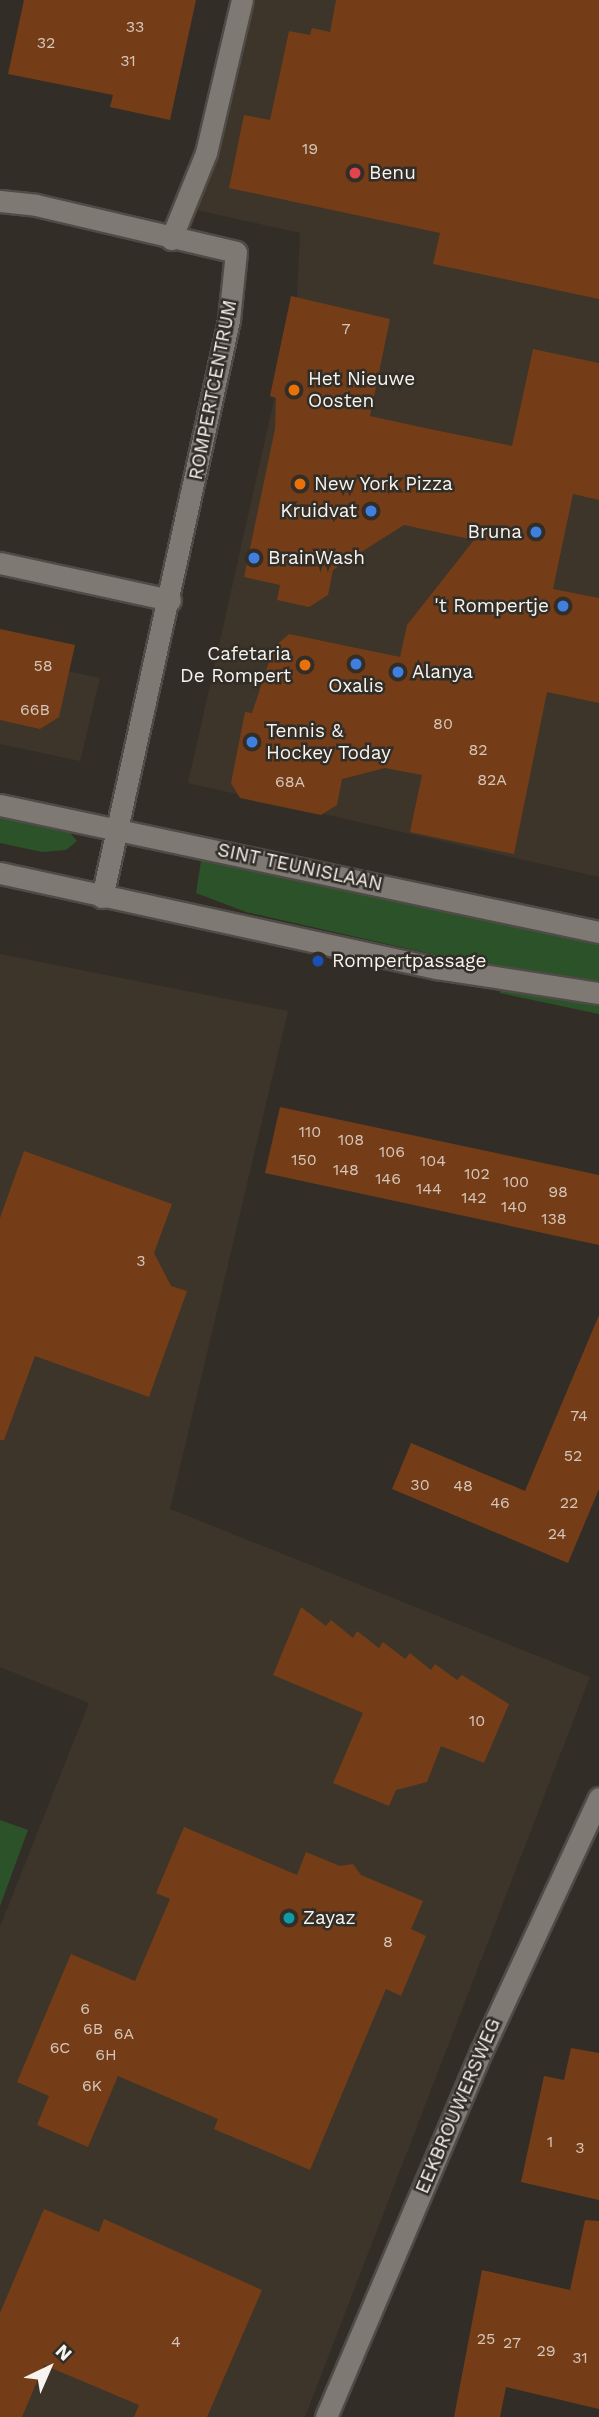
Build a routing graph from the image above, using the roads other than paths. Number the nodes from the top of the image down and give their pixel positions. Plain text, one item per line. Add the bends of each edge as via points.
1 (242, 0) edge
2 (0, 201) edge
3 (171, 239) junction
4 (0, 563) edge
5 (170, 600) junction
6 (0, 805) edge
7 (116, 831) junction
8 (0, 873) edge
9 (102, 897) junction
10 (599, 932) edge
11 (599, 993) edge
12 (599, 1798) edge
13 (594, 1820) edge
14 (326, 2417) edge

1 - 3 street via 206,153
2 - 3 street, ROMPERTCENTRUM via 36,205
3 - 5 street, ROMPERTCENTRUM via 236,252 229,320
4 - 5 street
5 - 7 street, ROMPERTCENTRUM
6 - 7 street, SINT TEUNISLAAN
7 - 9 street, ROMPERTCENTRUM
7 - 10 street, SINT TEUNISLAAN via 245,853
8 - 9 street
9 - 11 street via 437,968
12 - 13 street, EEKBROUWERSWEG
13 - 14 street, EEKBROUWERSWEG via 481,2052

